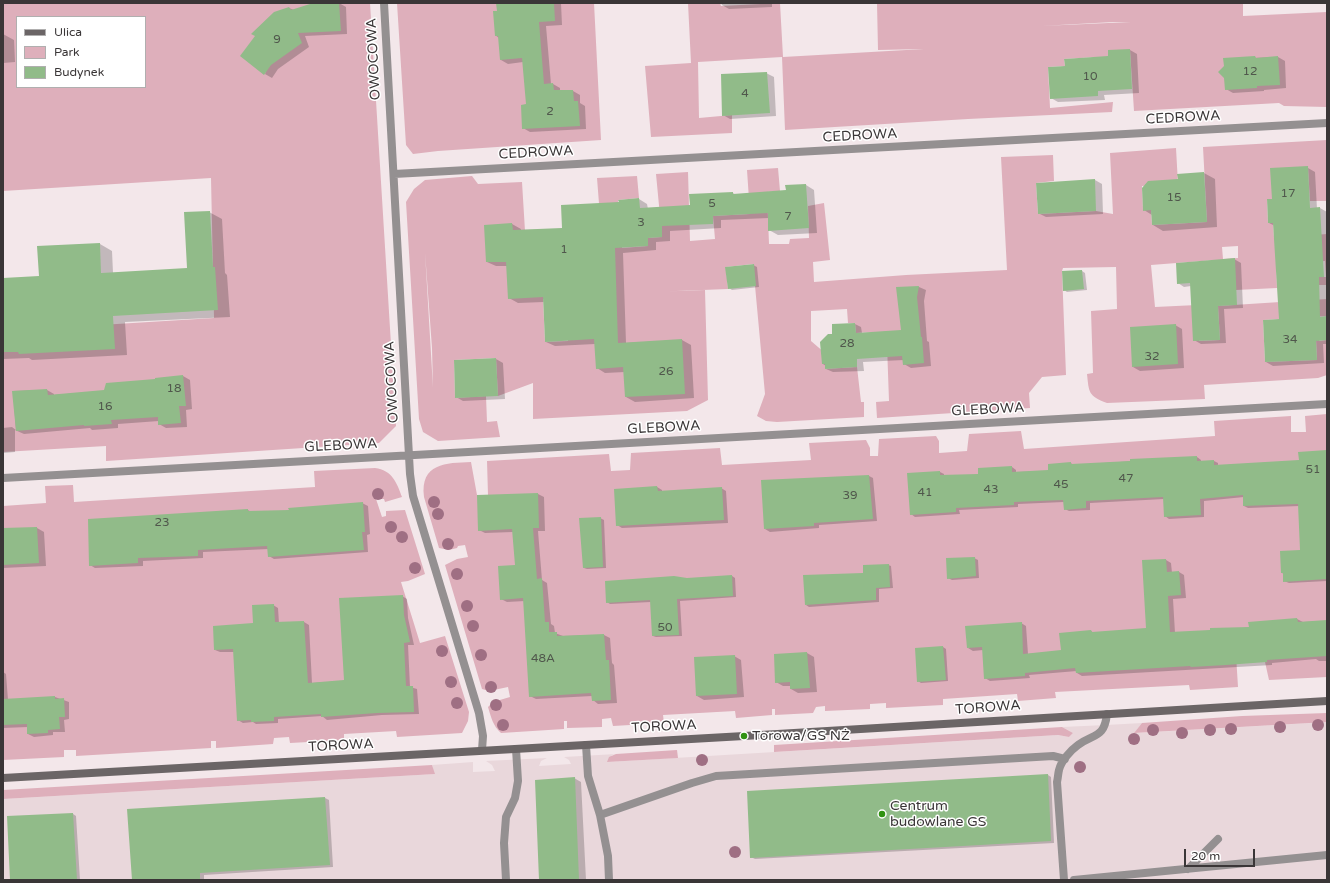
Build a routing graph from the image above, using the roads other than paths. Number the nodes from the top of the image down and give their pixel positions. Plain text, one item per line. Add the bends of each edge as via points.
1 (384, 3) edge
2 (1327, 123) edge
3 (394, 174) junction
4 (1327, 404) edge
5 (409, 455) junction
6 (3, 478) edge
7 (1327, 701) edge
8 (1107, 714) junction
9 (586, 745) junction
10 (516, 749) junction
11 (482, 750) junction
12 (1065, 759) junction
13 (3, 778) edge
14 (600, 815) junction
15 (1218, 840) dead end
16 (1327, 855) edge
17 (1188, 869) junction
18 (506, 880) edge
19 (608, 880) edge
20 (1064, 880) edge
21 (1074, 880) edge

1 - 3 street, OWOCOWA
2 - 3 street, CEDROWA
3 - 5 street, OWOCOWA
4 - 5 street, GLEBOWA
5 - 6 street, GLEBOWA
5 - 11 street, OWOCOWA via 413,496 479,713 483,736
7 - 8 street, TOROWA
8 - 9 street, TOROWA
8 - 12 street via 1106,725 1100,733 1078,745
9 - 10 street, TOROWA
9 - 14 street via 588,776
10 - 11 street, TOROWA
10 - 18 street via 518,781 515,798 506,817 504,843
11 - 13 street, TOROWA
12 - 14 street via 1053,756 716,776
12 - 20 street via 1059,768 1057,782
14 - 19 street via 608,856
15 - 17 street
16 - 17 street
17 - 21 street

